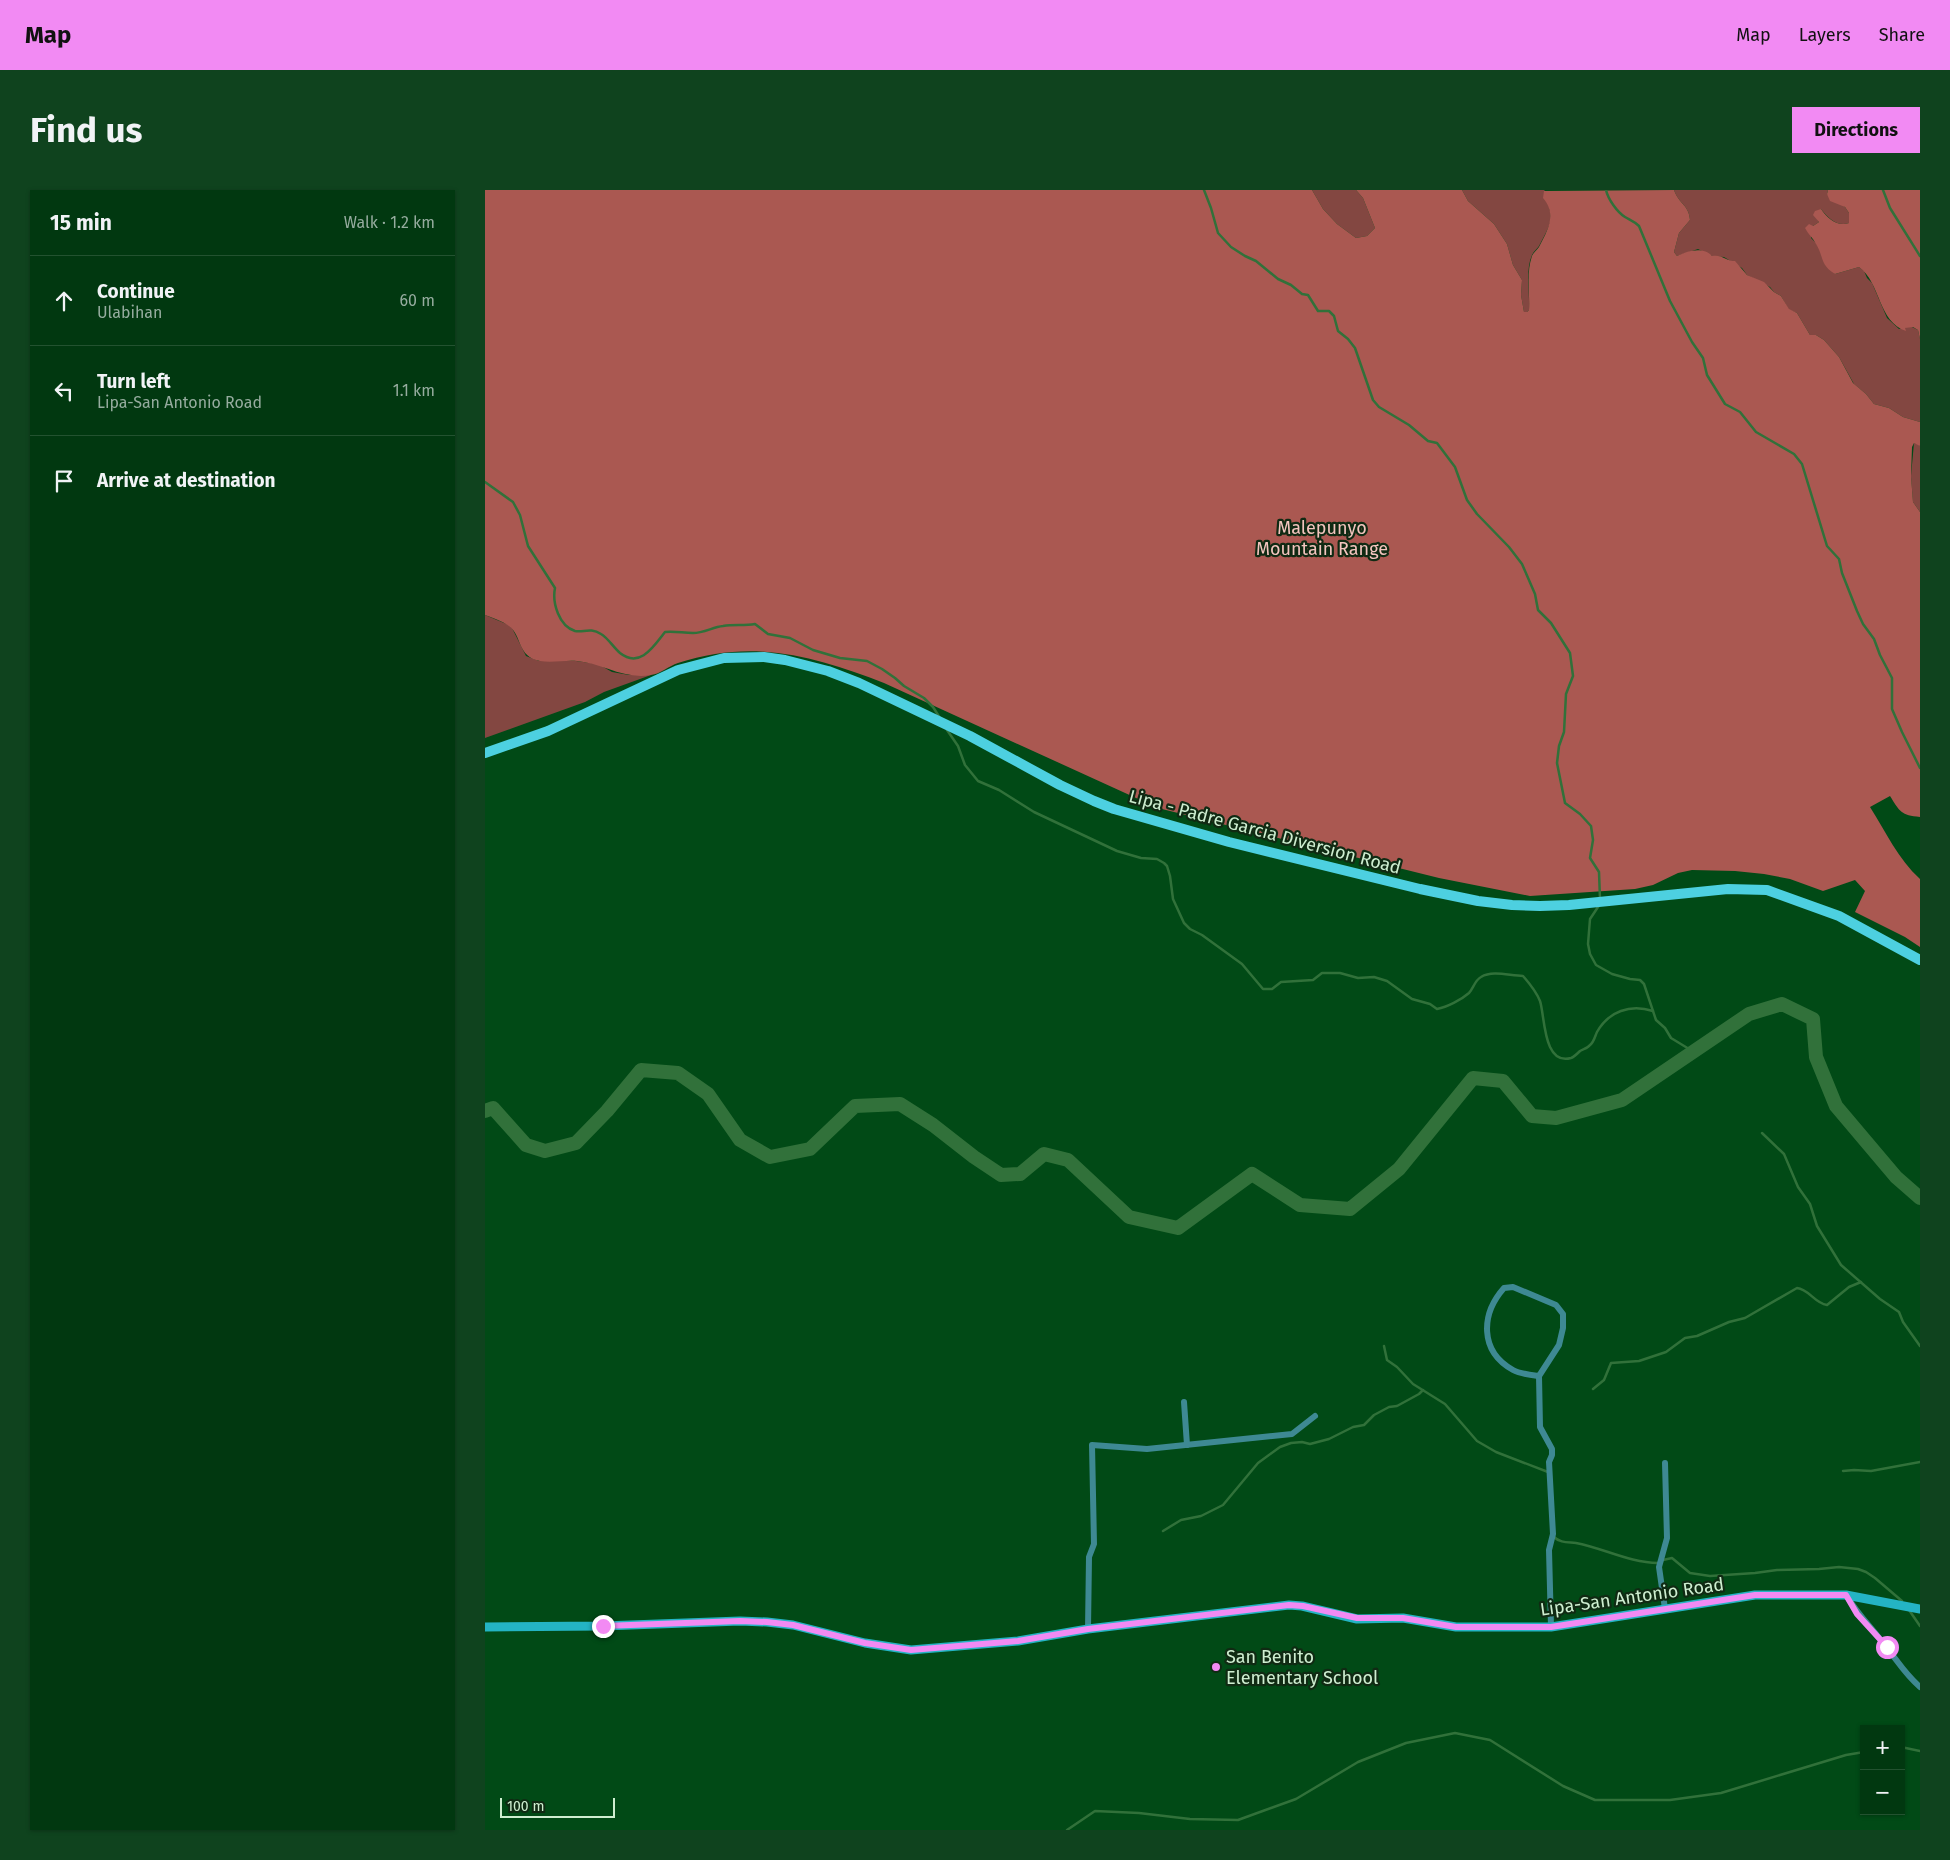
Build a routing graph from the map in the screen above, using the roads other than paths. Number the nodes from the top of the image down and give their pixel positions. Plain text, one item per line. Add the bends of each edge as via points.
1 (485, 753) edge
2 (1920, 960) edge
3 (1539, 1376) junction
4 (1184, 1402) dead end
5 (1315, 1416) dead end
6 (1187, 1445) junction
7 (1665, 1464) dead end
8 (1846, 1595) junction
9 (1665, 1609) junction
10 (1920, 1609) edge
11 (485, 1627) edge
12 (1551, 1627) junction
13 (1088, 1629) junction
14 (1920, 1687) edge

1 - 2 main road, Lipa - Padre Garcia Diversion Road via 548,731 678,670 724,658 785,660 859,683 1114,809 1245,847 1435,892 1512,904 1569,905 1728,889 1767,890 1839,916
3 - 3 street via 1513,1370 1497,1356 1486,1333 1489,1311 1504,1288 1513,1287 1557,1305 1563,1314 1559,1345
3 - 12 street via 1540,1427 1553,1455 1549,1462 1553,1534 1549,1550
4 - 6 street
5 - 6 street via 1292,1434
6 - 13 street via 1147,1449 1092,1445 1094,1544 1089,1557
7 - 9 street via 1667,1538 1659,1567
8 - 9 main road, Lipa-San Antonio Road via 1755,1595
8 - 10 main road, Lipa-San Antonio Road
8 - 14 street via 1857,1614 1887,1647 1906,1675
9 - 12 main road, Lipa-San Antonio Road
11 - 13 main road, Lipa-San Antonio Road via 767,1622 911,1650 1018,1641
12 - 13 main road, Lipa-San Antonio Road via 1456,1627 1403,1618 1357,1618 1289,1605

